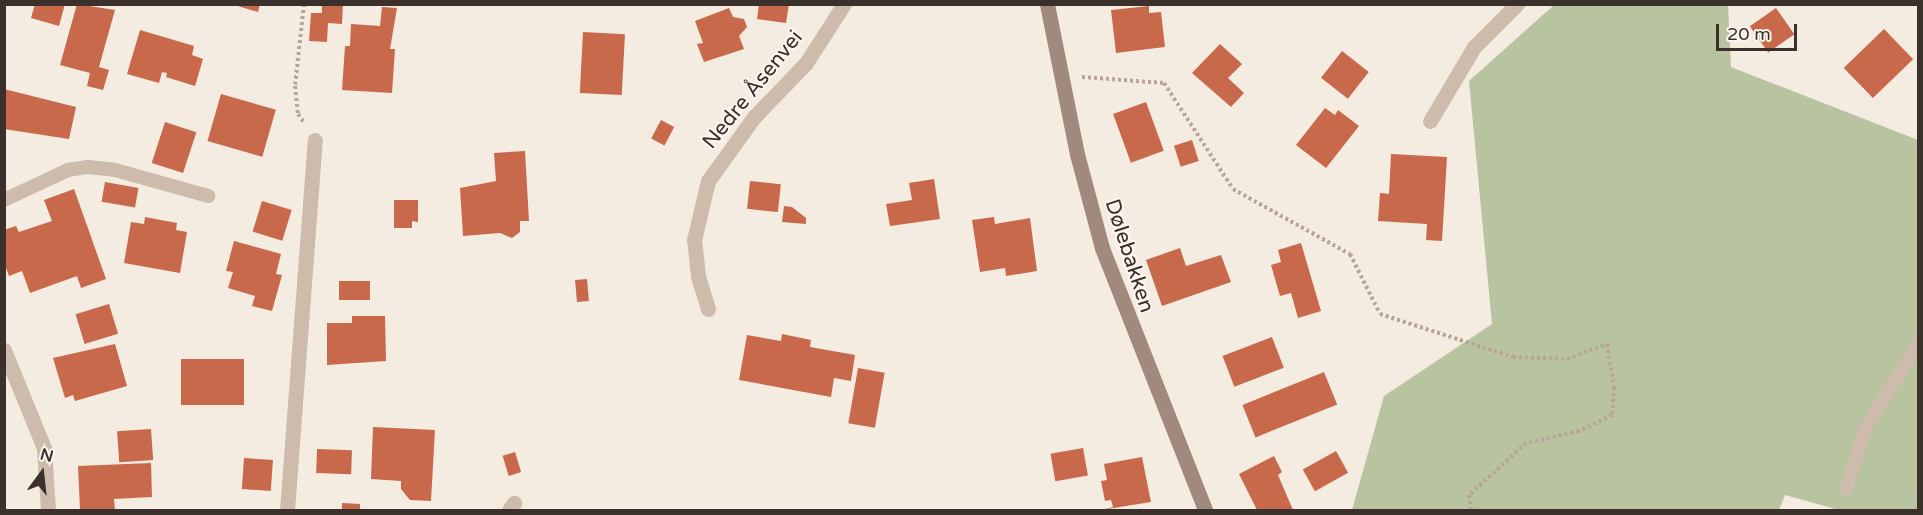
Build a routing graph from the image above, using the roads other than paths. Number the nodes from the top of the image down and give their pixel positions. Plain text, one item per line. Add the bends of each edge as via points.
1 (844, 4) edge
2 (1047, 4) edge
3 (1516, 4) edge
4 (1430, 121) dead end
5 (315, 140) road end
6 (208, 196) dead end
7 (4, 200) edge
8 (708, 309) dead end
9 (1918, 343) edge
10 (4, 350) edge
11 (1846, 489) dead end
12 (48, 510) edge
13 (287, 510) edge
14 (1205, 510) edge

1 - 8 street, Nedre Åsenvei via 806,63 754,117 708,181 694,240 698,276
2 - 14 main road, Dølebakken via 1077,154 1111,275
3 - 4 street via 1474,47
5 - 13 street
6 - 7 lane via 115,170 88,167 68,170
9 - 11 lane via 1866,427
10 - 12 street via 44,448

